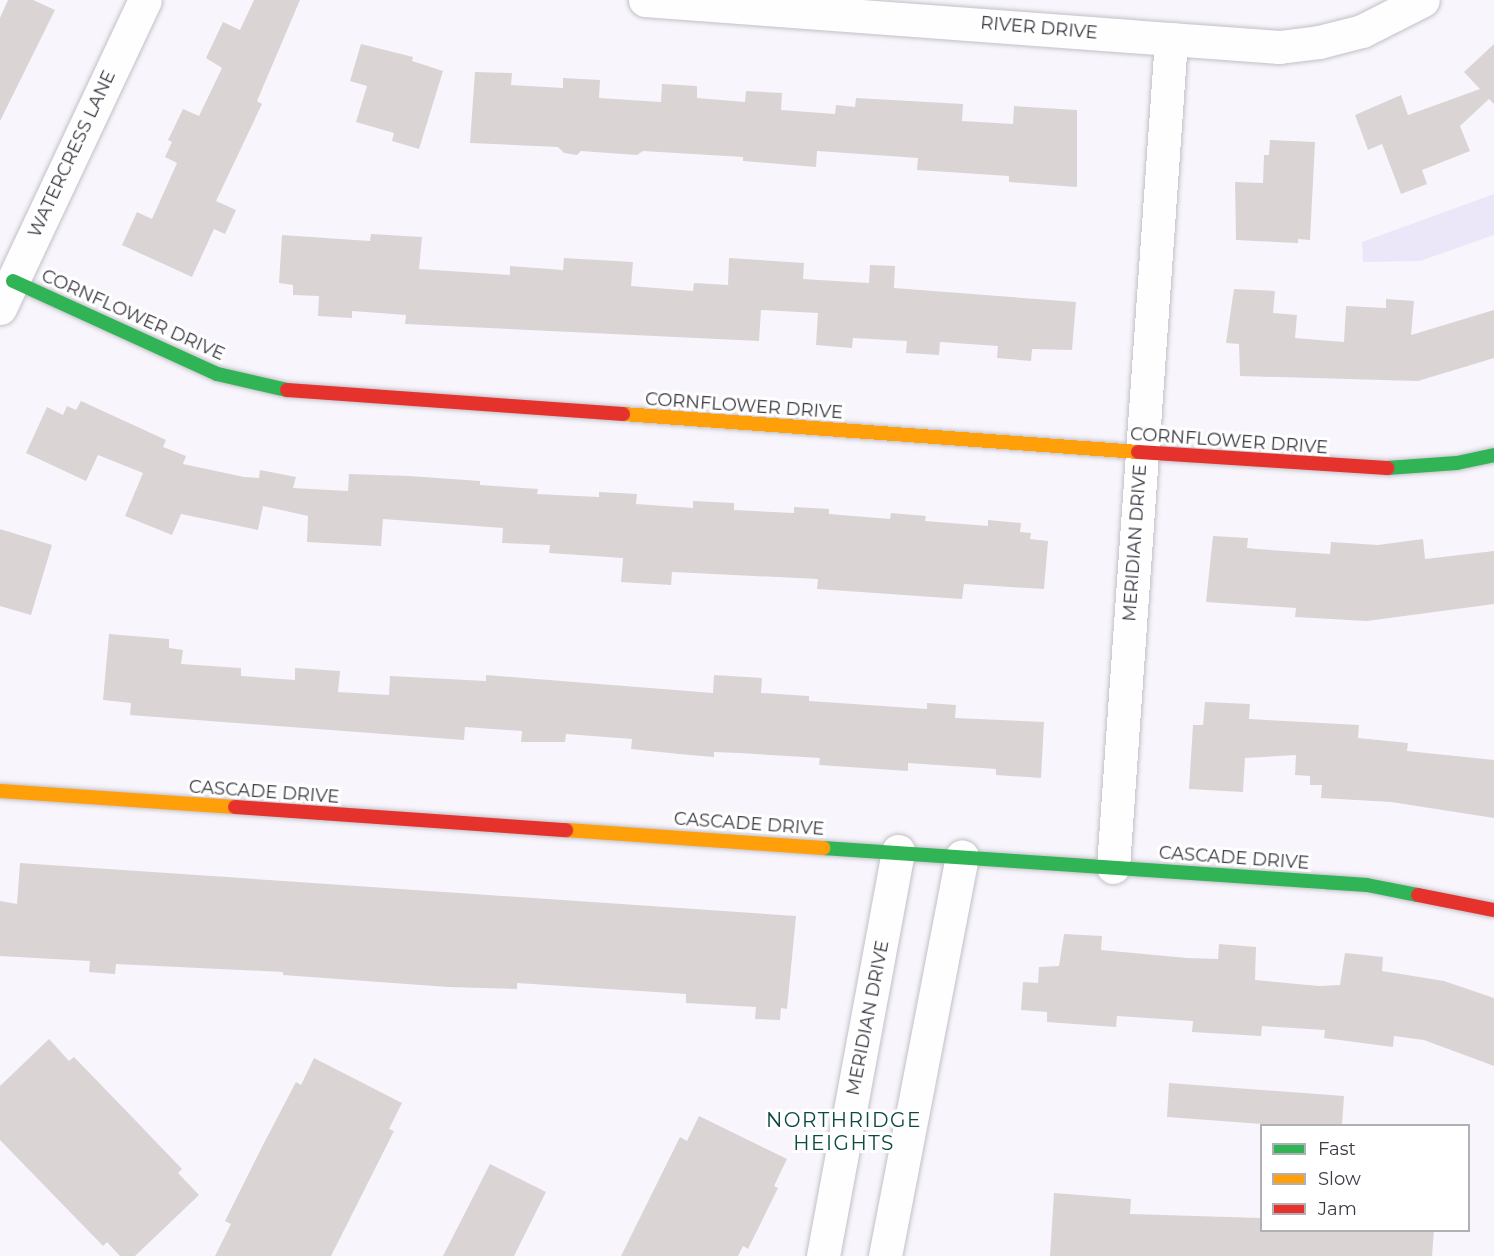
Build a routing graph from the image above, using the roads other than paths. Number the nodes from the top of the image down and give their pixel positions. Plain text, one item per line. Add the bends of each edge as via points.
1 (145, 0) edge
2 (645, 0) edge
3 (1423, 0) edge
4 (808, 6) edge
5 (1171, 39) junction
6 (6, 295) edge
7 (1141, 454) junction
8 (1494, 455) edge
9 (0, 791) edge
10 (898, 851) junction
11 (962, 856) junction
12 (1113, 867) junction
13 (1494, 910) edge
14 (823, 1256) edge
15 (885, 1256) edge

1 - 6 street, WATERCRESS LANE
2 - 4 street, RIVER DRIVE
3 - 5 street, RIVER DRIVE via 1382,23 1319,42 1262,46
4 - 5 street, RIVER DRIVE
5 - 7 street, MERIDIAN DRIVE
6 - 7 street, CORNFLOWER DRIVE via 217,374 287,390
7 - 8 street, CORNFLOWER DRIVE via 1370,469 1457,463
7 - 12 street, MERIDIAN DRIVE
9 - 10 street, CASCADE DRIVE
10 - 11 street, CASCADE DRIVE
10 - 14 street, MERIDIAN DRIVE
11 - 12 street, CASCADE DRIVE
11 - 15 street
12 - 13 street, CASCADE DRIVE via 1367,885

